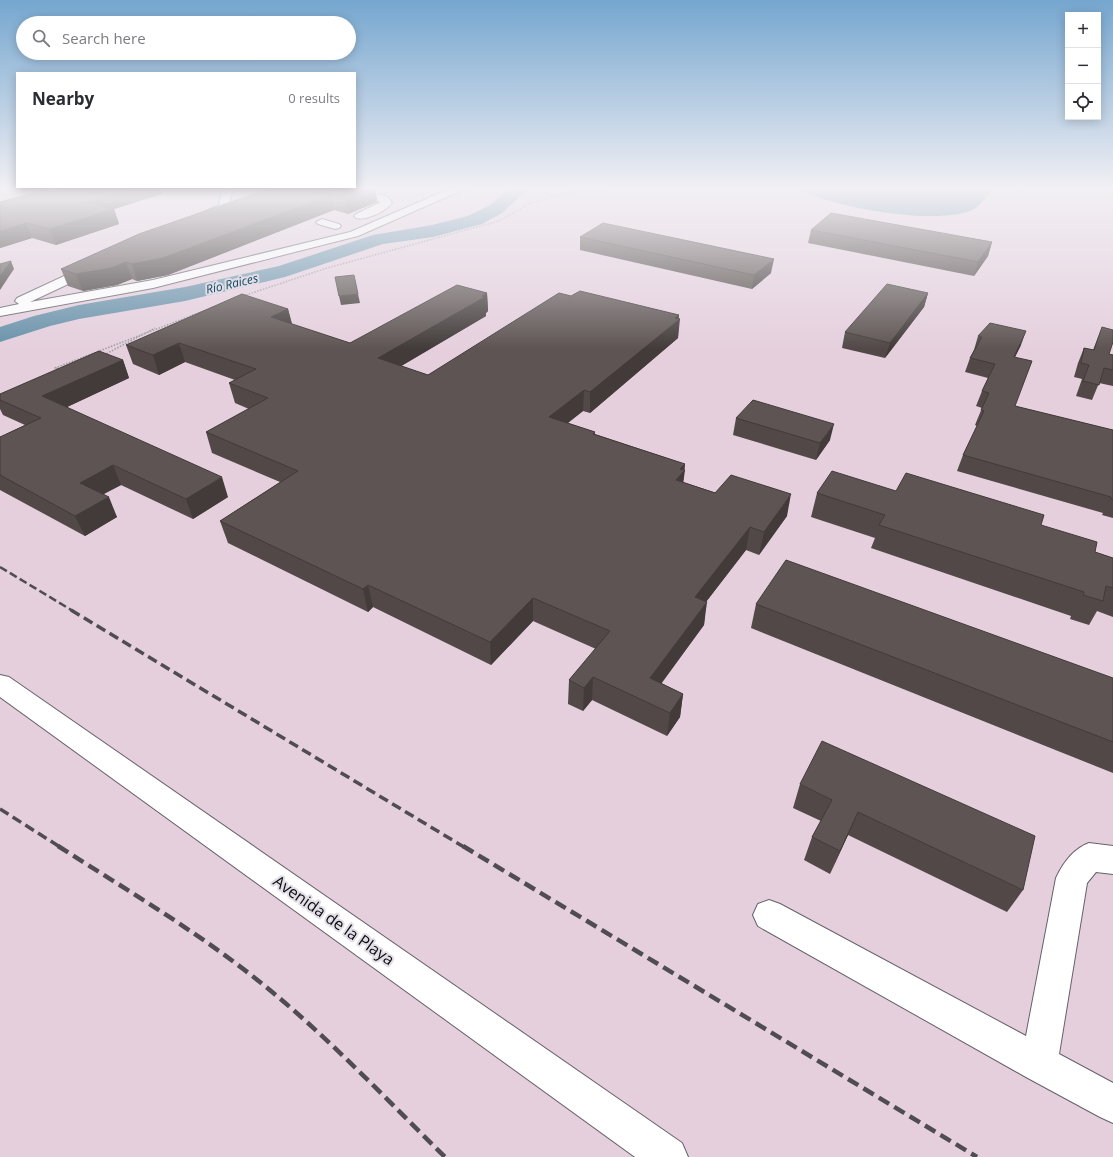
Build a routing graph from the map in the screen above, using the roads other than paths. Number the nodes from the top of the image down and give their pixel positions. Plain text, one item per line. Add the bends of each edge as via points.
1 (300, 241) edge
2 (327, 241) edge
3 (257, 259) junction
4 (108, 261) edge
5 (0, 312) edge
6 (0, 684) edge
7 (1113, 860) edge
8 (769, 915) dead end
9 (1039, 1064) junction
10 (1113, 1104) edge
11 (668, 1157) edge

1 - 3 street
2 - 3 street
3 - 5 street via 153,284
4 - 5 street
6 - 11 street, Avenida de la Playa
7 - 9 street via 1089,857 1072,878
8 - 9 street
9 - 10 street

